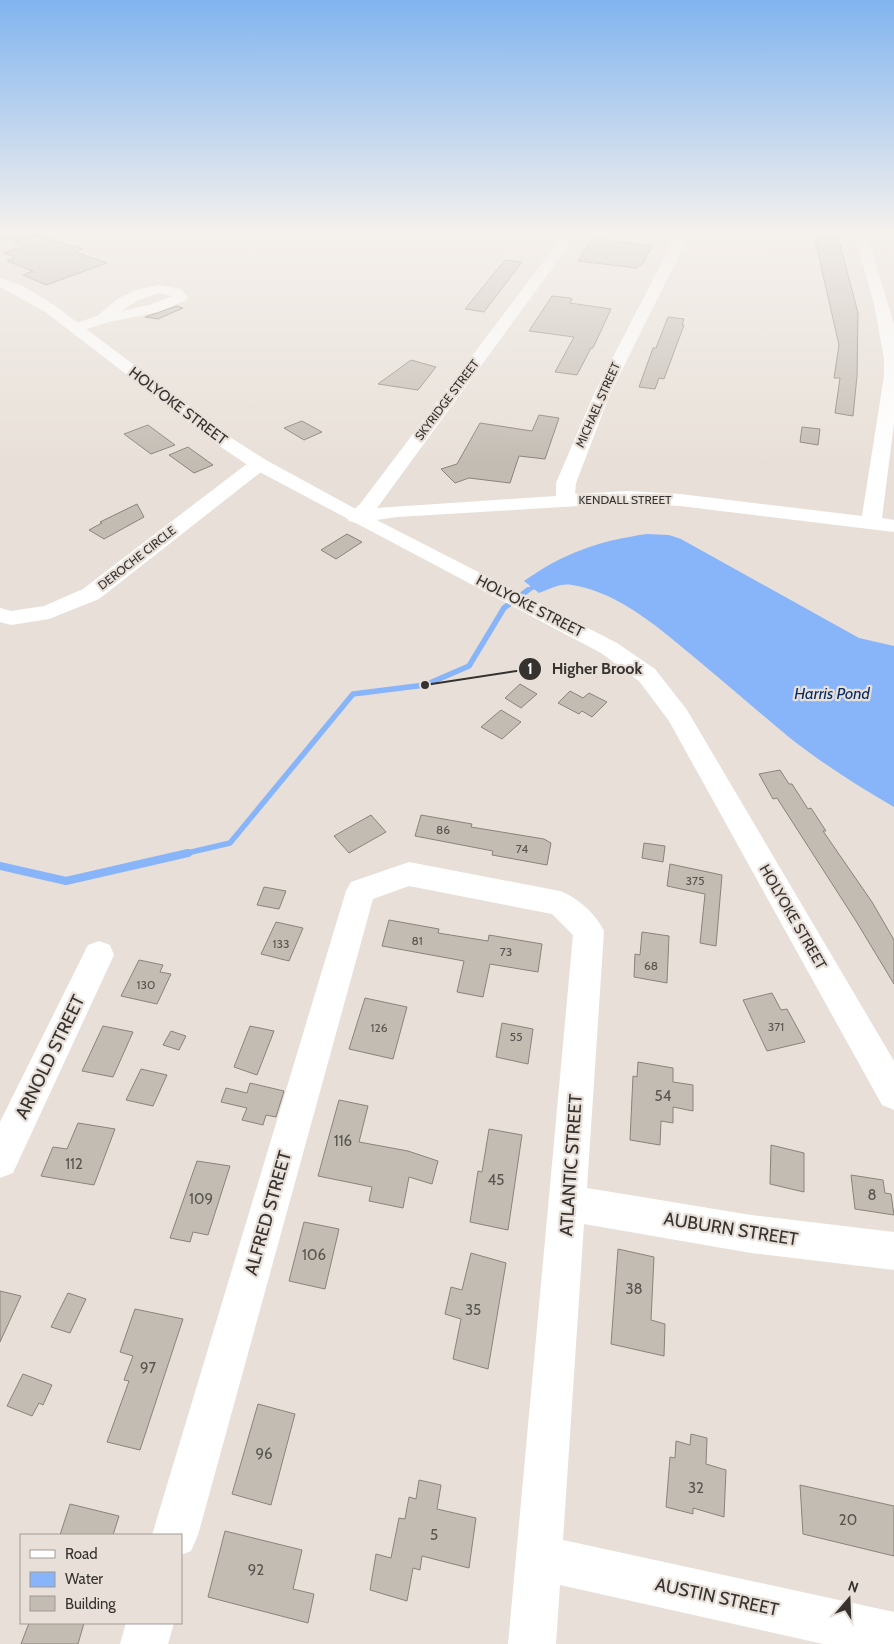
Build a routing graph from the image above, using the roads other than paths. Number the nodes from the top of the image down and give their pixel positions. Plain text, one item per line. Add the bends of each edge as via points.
1 (51, 310) edge
2 (515, 310) edge
3 (645, 310) edge
4 (883, 310) edge
5 (102, 319) dead end
6 (76, 328) junction
7 (893, 376) edge
8 (259, 464) junction
9 (565, 500) junction
10 (356, 517) junction
11 (871, 523) junction
12 (894, 526) edge
13 (0, 615) edge
14 (361, 890) joint
15 (100, 955) dead end
16 (894, 1093) edge
17 (0, 1160) edge
18 (568, 1203) junction
19 (894, 1251) edge
20 (175, 1534) edge
21 (541, 1558) junction
22 (150, 1624) edge
23 (894, 1636) edge
24 (144, 1644) edge
25 (532, 1644) edge

1 - 6 street, HOLYOKE STREET
2 - 10 street, SKYRIDGE STREET via 376,496
3 - 9 street, MICHAEL STREET via 595,409 566,483
4 - 7 street
5 - 6 street
6 - 8 street, HOLYOKE STREET
7 - 11 street
8 - 10 street, HOLYOKE STREET
8 - 13 street, DEROCHE CIRCLE via 91,594 49,612 11,618
9 - 10 street, KENDALL STREET via 396,511
9 - 11 street, KENDALL STREET via 658,498
10 - 16 street, HOLYOKE STREET via 618,653 647,675 664,695
11 - 12 street, KENDALL STREET
14 - 18 street, ATLANTIC STREET via 409,874 560,903 589,931
14 - 20 street, ALFRED STREET
15 - 17 street, ARNOLD STREET
18 - 19 street, AUBURN STREET via 751,1234
18 - 21 street, ATLANTIC STREET
21 - 23 street, AUSTIN STREET
21 - 25 street, ATLANTIC STREET
22 - 24 street

